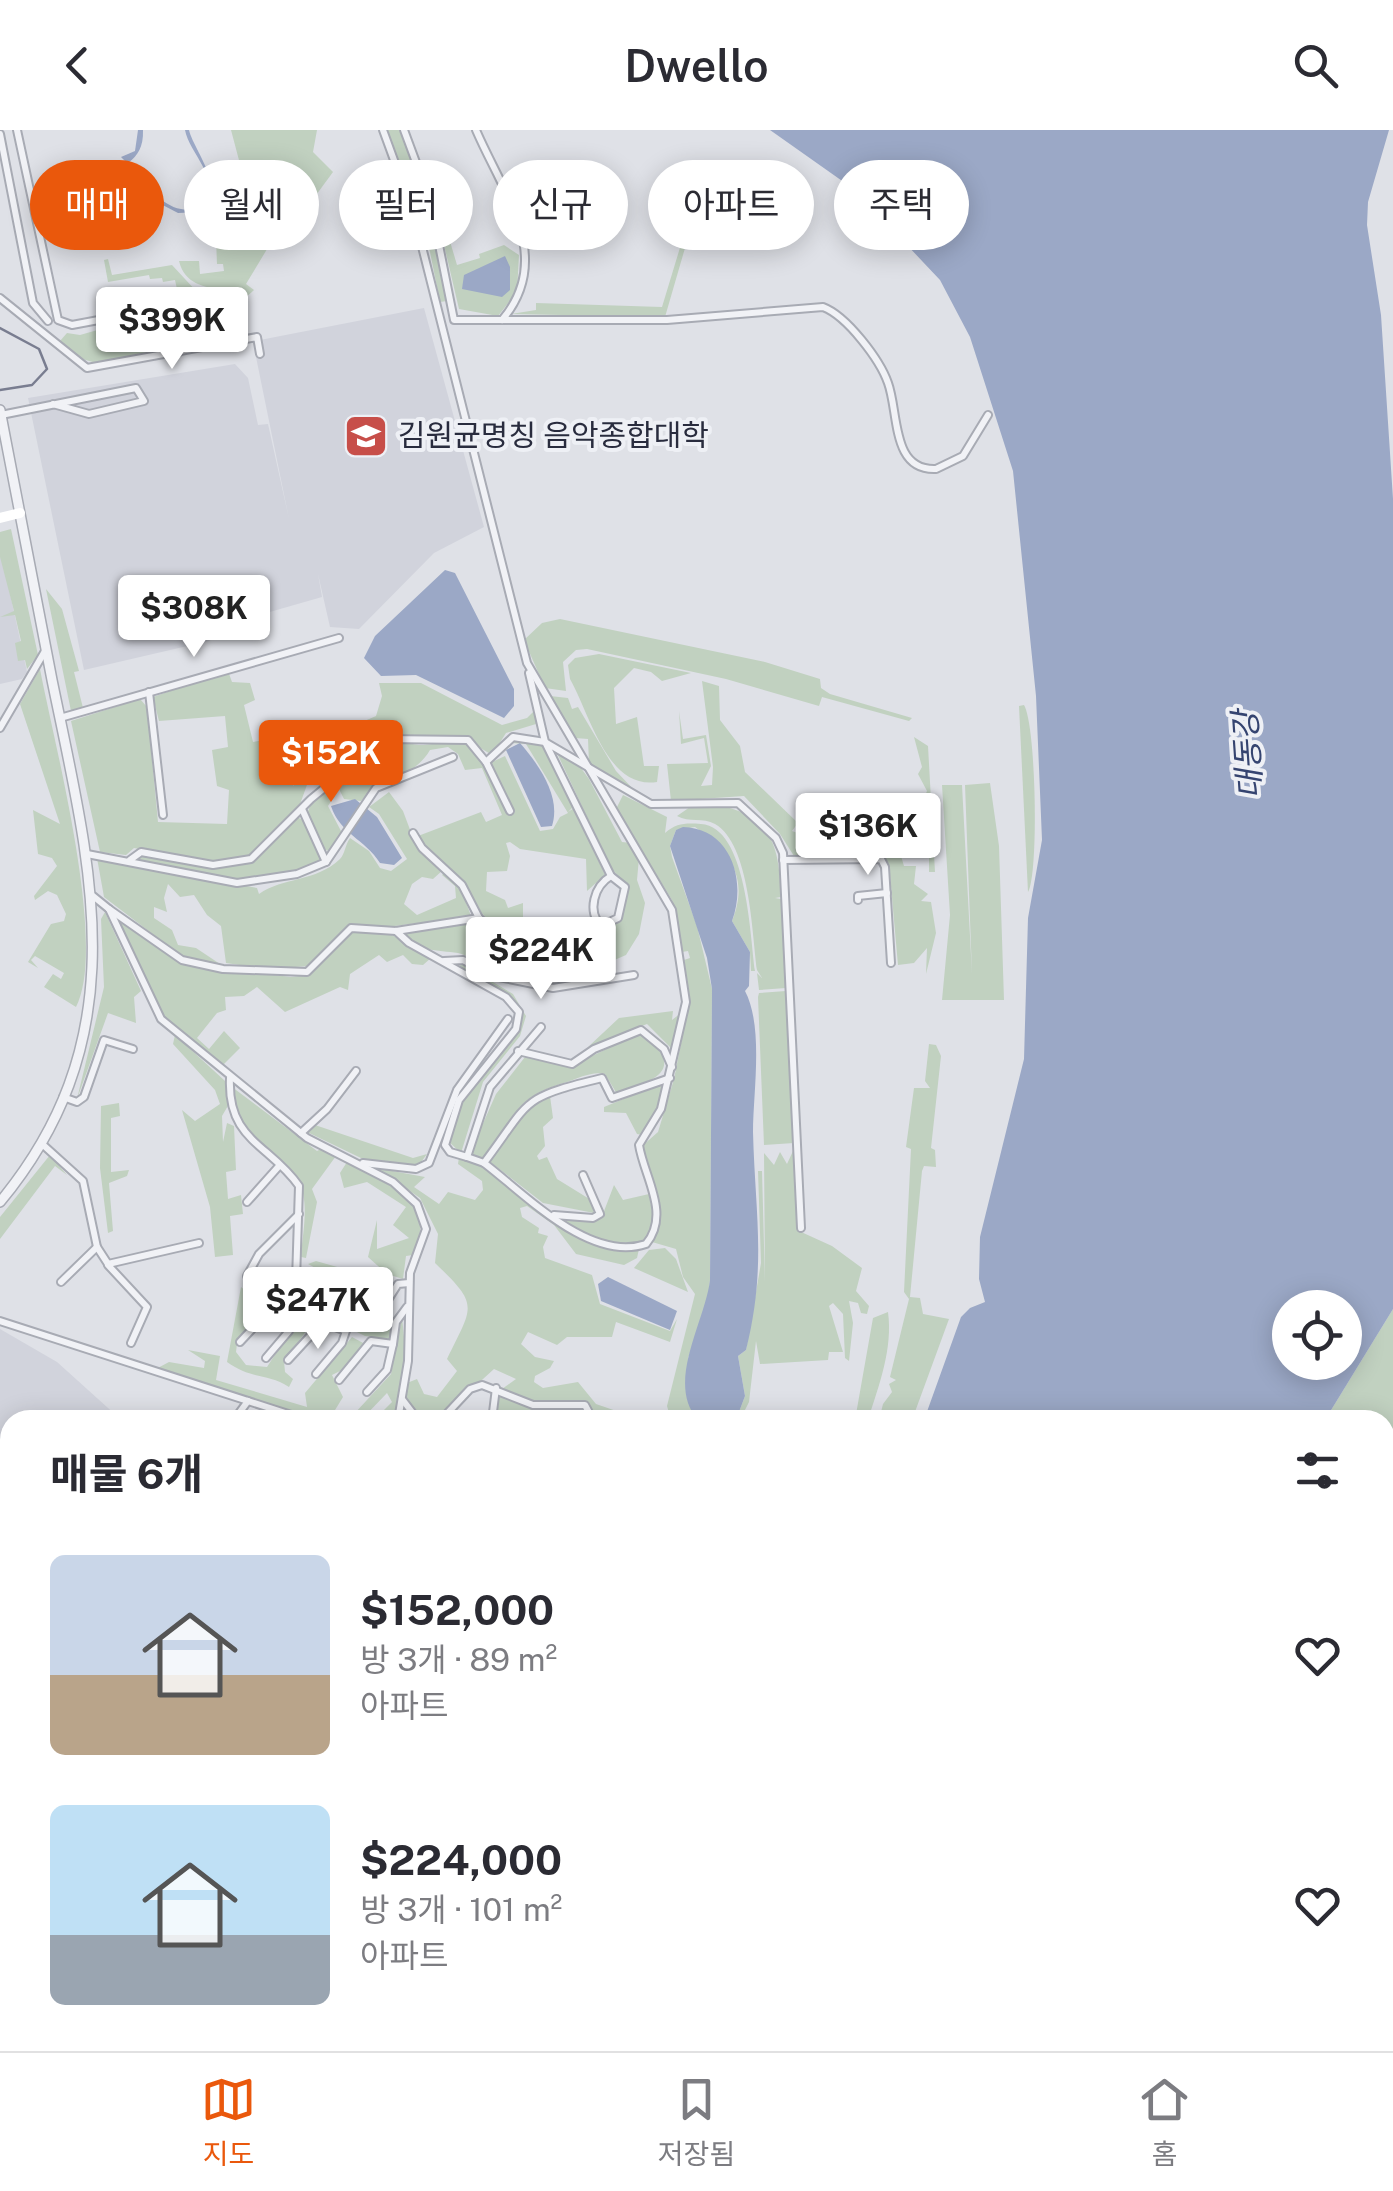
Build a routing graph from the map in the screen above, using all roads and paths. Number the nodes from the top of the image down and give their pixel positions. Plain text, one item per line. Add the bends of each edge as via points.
1 (17, 130) edge
2 (383, 130) edge
3 (404, 130) edge
4 (476, 130) edge
5 (0, 134) edge
6 (30, 193) edge
7 (30, 208) edge
8 (14, 211) junction
9 (30, 231) edge
10 (19, 233) junction
11 (42, 250) edge
12 (0, 298) edge
13 (204, 302) dead end
14 (56, 316) junction
15 (502, 320) junction
16 (48, 321) junction
17 (40, 331) junction
18 (174, 332) junction
19 (178, 352) junction
20 (260, 354) dead end
21 (53, 404) junction
22 (0, 414) edge
23 (988, 415) dead end
24 (20, 513) junction
25 (0, 518) edge
26 (339, 638) dead end
27 (46, 650) junction
28 (527, 663) junction
29 (149, 692) junction
30 (60, 718) junction
31 (0, 728) edge
32 (330, 740) dead end
33 (545, 742) junction
34 (453, 757) dead end
35 (486, 762) junction
36 (587, 766) junction
37 (336, 778) junction
38 (622, 790) junction
39 (610, 804) junction
40 (302, 808) junction
41 (510, 811) dead end
42 (163, 815) dead end
43 (413, 833) dead end
44 (87, 854) junction
45 (130, 860) junction
46 (783, 860) junction
47 (326, 862) junction
48 (611, 876) junction
49 (886, 893) junction
50 (92, 896) junction
51 (858, 900) dead end
52 (109, 909) junction
53 (479, 918) junction
54 (601, 926) junction
55 (396, 931) junction
56 (443, 962) junction
57 (891, 963) dead end
58 (634, 975) dead end
59 (508, 1019) dead end
60 (541, 1028) dead end
61 (133, 1049) dead end
62 (518, 1051) junction
63 (673, 1068) junction
64 (356, 1071) dead end
65 (230, 1078) junction
66 (670, 1078) junction
67 (63, 1097) junction
68 (301, 1132) junction
69 (40, 1143) junction
70 (467, 1157) junction
71 (360, 1163) junction
72 (484, 1163) junction
73 (279, 1166) junction
74 (584, 1175) dead end
75 (0, 1202) edge
76 (247, 1202) dead end
77 (300, 1214) junction
78 (553, 1215) junction
79 (801, 1228) dead end
80 (199, 1243) dead end
81 (97, 1247) junction
82 (108, 1264) junction
83 (247, 1276) dead end
84 (61, 1282) dead end
85 (295, 1283) junction
86 (409, 1283) junction
87 (408, 1306) junction
88 (384, 1310) junction
89 (295, 1312) junction
90 (377, 1317) dead end
91 (397, 1320) junction
92 (0, 1321) edge
93 (323, 1322) junction
94 (240, 1342) dead end
95 (131, 1343) dead end
96 (394, 1344) junction
97 (266, 1358) dead end
98 (288, 1360) dead end
99 (316, 1374) dead end
100 (339, 1380) dead end
101 (496, 1388) junction
102 (367, 1392) dead end
103 (402, 1398) junction
104 (248, 1401) junction
105 (241, 1410) edge
106 (276, 1410) edge
107 (400, 1410) edge
108 (411, 1410) edge
109 (450, 1410) edge
110 (493, 1410) edge
111 (587, 1410) edge

1 - 6 street
2 - 28 street via 414,215
3 - 15 street via 430,200 454,320
4 - 15 street via 527,252 526,284
5 - 8 street
7 - 8 street
8 - 10 street
9 - 10 street
10 - 16 street via 33,303
11 - 14 street
12 - 17 street
13 - 18 street via 208,324
14 - 16 street
14 - 18 street via 72,325 152,310 159,332
15 - 23 street via 667,320 824,307 883,372 901,448 916,463 936,469 963,456
16 - 17 street
17 - 19 street via 92,368
18 - 19 street
19 - 20 street via 257,337
21 - 21 street via 136,388 144,401 90,414
21 - 22 street
22 - 24 street
24 - 25 main road
24 - 27 street
26 - 29 street
27 - 30 street
27 - 31 street
28 - 33 street
28 - 36 street
29 - 30 street
29 - 42 street
30 - 44 street
32 - 37 street
33 - 35 street via 513,737
33 - 36 street
33 - 48 street
34 - 47 street via 376,788
35 - 37 street via 468,740 393,738
35 - 41 street
36 - 38 street
36 - 39 street
37 - 40 street
38 - 39 street
38 - 46 street via 651,804 735,801 776,838
39 - 63 street via 672,910 686,1002
40 - 45 street via 259,854 242,862 212,865 141,852
40 - 47 street
43 - 53 street via 462,885
44 - 45 street
44 - 50 street
45 - 47 street via 238,883
46 - 49 street via 879,858
46 - 79 street
48 - 54 street via 597,891 594,913
48 - 54 street via 625,891 618,918
49 - 51 street
49 - 57 street
50 - 52 street
50 - 67 street via 90,1004
52 - 55 street via 182,960 222,969 306,972 351,928
52 - 65 street via 154,1012
53 - 54 street via 528,960 570,970 593,960
53 - 55 street
55 - 56 street
56 - 58 street via 463,960 494,976 553,988
56 - 70 street via 506,997 519,1012 516,1029 457,1105 445,1145
59 - 71 street via 456,1090 428,1164
60 - 62 street
61 - 67 street via 104,1040 84,1097
62 - 63 street via 572,1064 641,1030 664,1049
62 - 70 street via 490,1087
63 - 66 street
64 - 68 street
65 - 68 street
65 - 73 street via 240,1130
66 - 72 street via 612,1098 602,1078 536,1097
66 - 78 street via 640,1145 656,1205 650,1239 634,1247 592,1244
67 - 69 street
68 - 71 street
69 - 75 street
69 - 81 street via 83,1181
70 - 72 street
71 - 86 street via 406,1191 422,1215 426,1229
72 - 78 street
73 - 76 street
73 - 77 street via 299,1186
74 - 78 street via 600,1214
77 - 83 street via 264,1248
77 - 85 street
80 - 82 street
81 - 82 street
81 - 84 street
82 - 95 street via 147,1307
85 - 89 street
85 - 94 street
86 - 87 street
86 - 88 street via 398,1284
87 - 91 street
87 - 103 street
88 - 90 street
88 - 91 street
89 - 93 street
89 - 97 street via 289,1331
91 - 96 street
92 - 104 street
93 - 98 street
93 - 99 street via 347,1334
96 - 100 street via 374,1339
96 - 102 street via 387,1370
101 - 109 street via 470,1389
101 - 110 street
101 - 111 street via 533,1404
103 - 107 street
103 - 108 street
104 - 105 street
104 - 106 street

